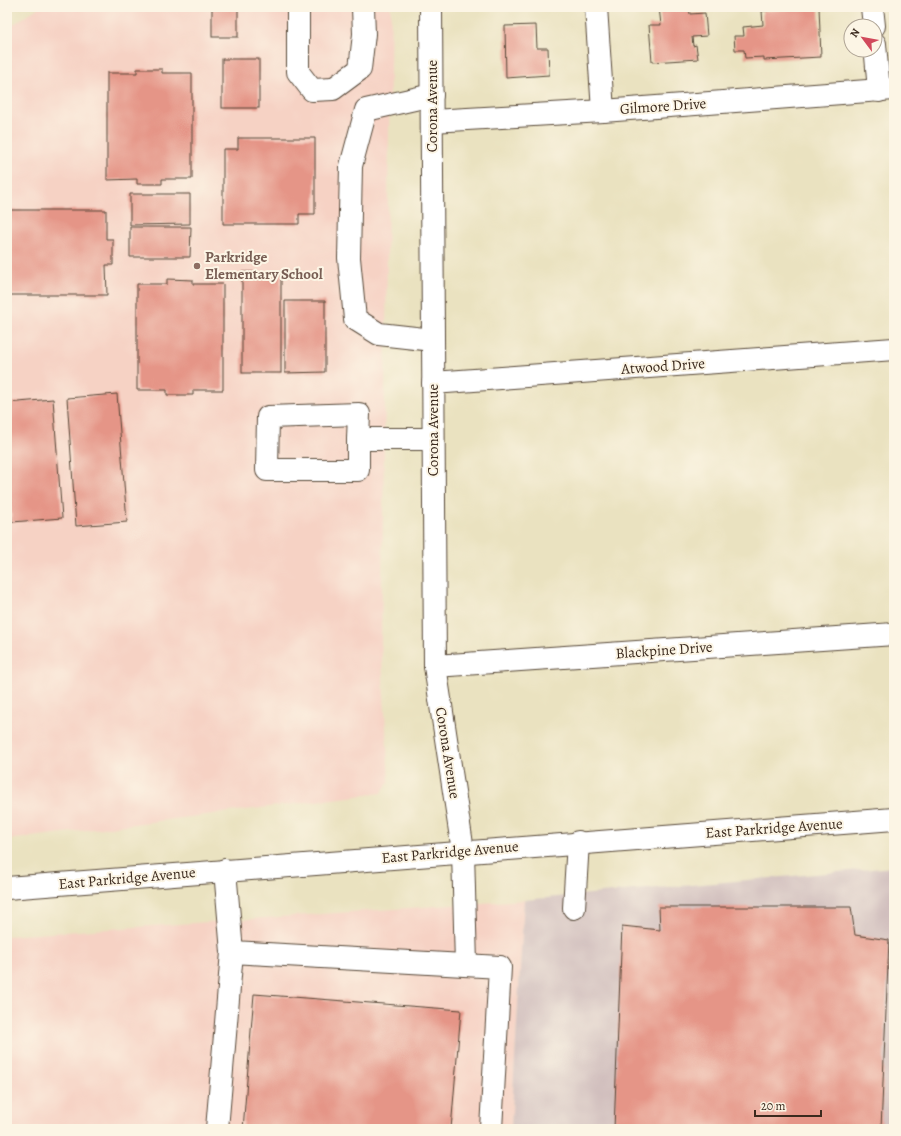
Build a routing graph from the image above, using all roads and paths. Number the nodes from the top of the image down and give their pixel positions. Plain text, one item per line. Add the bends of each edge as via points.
1 (298, 7) edge
2 (364, 7) edge
3 (432, 7) edge
4 (596, 7) edge
5 (872, 7) edge
6 (873, 18) edge
7 (878, 58) edge
8 (886, 90) edge
9 (432, 95) junction
10 (603, 111) junction
11 (432, 121) junction
12 (433, 340) junction
13 (894, 349) edge
14 (433, 383) junction
15 (358, 439) junction
16 (433, 439) junction
17 (894, 634) edge
18 (435, 666) junction
19 (894, 819) edge
20 (578, 842) junction
21 (463, 851) junction
22 (225, 870) junction
23 (7, 888) edge
24 (574, 908) dead end
25 (232, 952) junction
26 (466, 965) junction
27 (218, 1129) edge
28 (491, 1129) edge

1 - 2 street via 298,72 312,90 333,89 360,69
3 - 9 street, Corona Avenue
4 - 10 street
5 - 6 street
7 - 8 street
8 - 10 street, Gilmore Drive
9 - 11 street, Corona Avenue
9 - 12 street via 366,110 350,166 349,258 355,319 379,334
10 - 11 street, Gilmore Drive
11 - 12 street, Corona Avenue
12 - 14 street, Corona Avenue
13 - 14 street, Atwood Drive
14 - 16 street, Corona Avenue
15 - 15 street via 359,414 268,417 267,470 358,470
15 - 16 street
16 - 18 street, Corona Avenue
17 - 18 street, Blackpine Drive
18 - 21 street, Corona Avenue
19 - 20 street, East Parkridge Avenue
20 - 21 street, East Parkridge Avenue
20 - 24 street
21 - 22 street, East Parkridge Avenue
21 - 26 street, Corona Avenue
22 - 23 street, East Parkridge Avenue
22 - 25 street
25 - 26 street
25 - 27 street
26 - 28 street via 500,967

